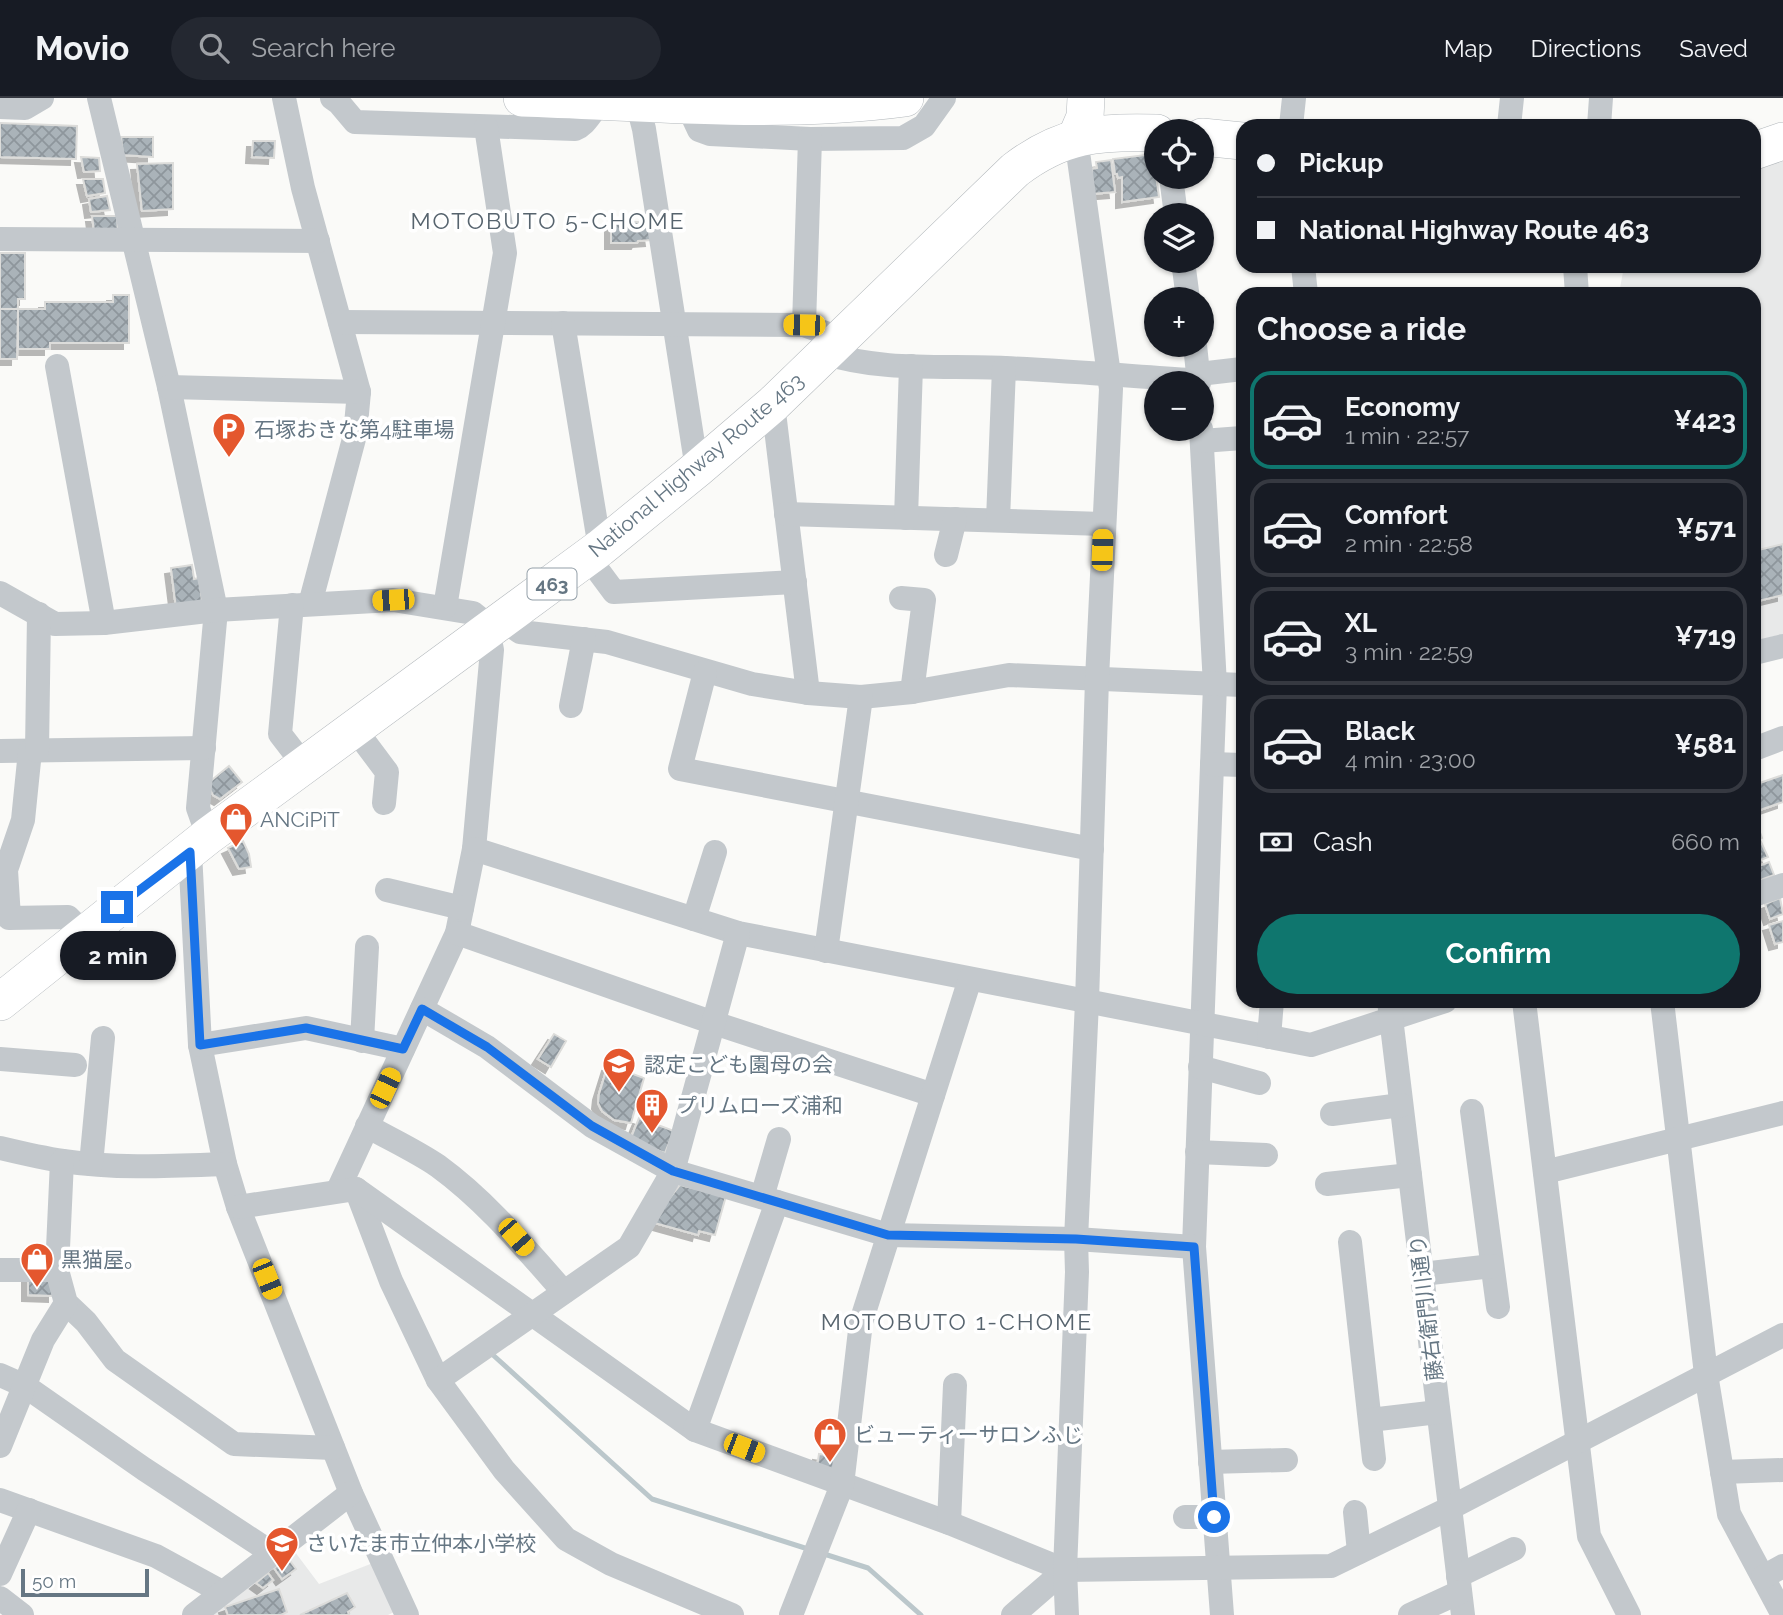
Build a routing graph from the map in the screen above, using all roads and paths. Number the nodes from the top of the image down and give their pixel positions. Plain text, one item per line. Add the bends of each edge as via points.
1 (42, 98) edge
2 (99, 98) edge
3 (284, 98) edge
4 (332, 98) edge
5 (522, 98) edge
6 (905, 98) edge
7 (944, 98) edge
8 (1067, 98) edge
9 (1086, 98) edge
10 (1294, 98) edge
11 (1601, 98) edge
12 (1506, 99) edge
13 (635, 101) edge
14 (0, 107) edge
15 (1292, 119) edge
16 (1507, 119) edge
17 (1600, 119) edge
18 (486, 127) junction
19 (1144, 133) edge
20 (1076, 138) junction
21 (1214, 138) edge
22 (810, 139) junction
23 (1236, 140) edge
24 (1783, 141) edge
25 (1761, 149) edge
26 (0, 239) edge
27 (135, 240) junction
28 (317, 241) junction
29 (340, 322) junction
30 (493, 323) junction
31 (563, 323) junction
32 (675, 324) junction
33 (823, 339) junction
34 (57, 366) dead end
35 (911, 366) junction
36 (1004, 368) junction
37 (1236, 370) edge
38 (1110, 375) junction
39 (1214, 376) edge
40 (1144, 377) edge
41 (169, 387) junction
42 (359, 392) junction
43 (773, 404) junction
44 (1214, 436) edge
45 (1236, 438) edge
46 (1202, 441) edge
47 (697, 469) junction
48 (786, 514) junction
49 (906, 518) junction
50 (955, 519) junction
51 (998, 520) junction
52 (1103, 524) junction
53 (594, 553) junction
54 (946, 555) dead end
55 (795, 582) junction
56 (0, 593) edge
57 (901, 598) dead end
58 (301, 605) junction
59 (444, 607) junction
60 (216, 610) junction
61 (39, 614) junction
62 (104, 623) junction
63 (496, 626) junction
64 (583, 639) junction
65 (1783, 646) edge
66 (1761, 651) edge
67 (705, 672) junction
68 (1097, 679) junction
69 (1215, 685) junction
70 (1236, 685) edge
71 (912, 692) junction
72 (808, 693) junction
73 (861, 697) junction
74 (571, 706) dead end
75 (354, 728) junction
76 (1783, 738) edge
77 (1761, 746) edge
78 (204, 748) junction
79 (0, 751) edge
80 (33, 751) junction
81 (1212, 764) junction
82 (304, 765) junction
83 (1236, 765) edge
84 (846, 802) junction
85 (384, 803) dead end
86 (199, 844) junction
87 (474, 849) junction
88 (1092, 849) junction
89 (715, 852) dead end
90 (1783, 884) edge
91 (387, 890) dead end
92 (1761, 892) edge
93 (462, 908) junction
94 (694, 919) junction
95 (457, 933) junction
96 (738, 933) junction
97 (86, 934) junction
98 (368, 947) dead end
99 (826, 951) junction
100 (970, 979) junction
101 (0, 1002) edge
102 (1087, 1002) junction
103 (1271, 1008) edge
104 (1525, 1008) edge
105 (1663, 1008) edge
106 (422, 1009) junction
107 (1390, 1010) edge
108 (714, 1023) junction
109 (1202, 1024) junction
110 (1269, 1037) junction
111 (103, 1038) dead end
112 (362, 1041) junction
113 (200, 1045) junction
114 (403, 1049) junction
115 (0, 1059) edge
116 (75, 1065) dead end
117 (1200, 1067) junction
118 (1259, 1083) dead end
119 (933, 1095) junction
120 (1401, 1105) junction
121 (1472, 1111) dead end
122 (1783, 1113) edge
123 (1332, 1114) dead end
124 (367, 1126) junction
125 (779, 1139) dead end
126 (1678, 1141) junction
127 (0, 1148) edge
128 (1197, 1152) junction
129 (1266, 1155) dead end
130 (62, 1161) junction
131 (91, 1164) junction
132 (225, 1164) junction
133 (673, 1171) junction
134 (1545, 1172) junction
135 (1410, 1175) junction
136 (1327, 1184) dead end
137 (347, 1189) junction
138 (770, 1200) junction
139 (238, 1207) junction
140 (888, 1235) junction
141 (1076, 1239) junction
142 (1350, 1242) dead end
143 (1194, 1247) junction
144 (1492, 1266) junction
145 (0, 1270) edge
146 (57, 1270) junction
147 (1422, 1274) junction
148 (564, 1292) junction
149 (66, 1303) junction
150 (1498, 1307) dead end
151 (531, 1314) junction
152 (1783, 1335) edge
153 (1706, 1374) junction
154 (0, 1375) edge
155 (438, 1380) junction
156 (955, 1385) dead end
157 (25, 1386) junction
158 (1438, 1412) junction
159 (1370, 1420) junction
160 (695, 1430) junction
161 (1576, 1440) junction
162 (0, 1447) edge
163 (333, 1448) junction
164 (1374, 1459) dead end
165 (1286, 1460) dead end
166 (1210, 1462) junction
167 (1783, 1470) edge
168 (1722, 1472) junction
169 (842, 1485) junction
170 (351, 1493) junction
171 (0, 1500) edge
172 (1450, 1508) junction
173 (29, 1510) junction
174 (1355, 1512) dead end
175 (1185, 1517) dead end
176 (1214, 1517) junction
177 (950, 1522) junction
178 (1514, 1549) dead end
179 (1359, 1552) junction
180 (272, 1553) junction
181 (1217, 1567) junction
182 (1065, 1570) junction
183 (1773, 1571) edge
184 (0, 1574) edge
185 (222, 1592) junction
186 (1460, 1594) edge
187 (0, 1598) edge
188 (724, 1614) edge
189 (22, 1615) edge
190 (194, 1615) edge
191 (407, 1615) edge
192 (790, 1615) edge
193 (1013, 1615) edge
194 (1067, 1615) edge
195 (1222, 1615) edge
196 (1410, 1615) edge
197 (1629, 1615) edge
198 (1783, 1615) edge

1 - 14 street via 25,107
2 - 27 street
3 - 28 street
4 - 18 street via 355,122
5 - 13 highway
6 - 13 highway via 830,105
7 - 22 street via 924,126 903,138
8 - 20 highway via 1067,116
9 - 20 highway via 1085,117
10 - 15 street
11 - 17 street
12 - 16 street
13 - 18 street via 594,107 575,129
13 - 22 street via 692,115 704,133
13 - 32 street via 644,129
18 - 30 street via 505,253
19 - 20 highway, National Highway Route 463 / 463
20 - 33 highway, National Highway Route 463 / 463 via 1042,151 1015,170
20 - 38 street
21 - 23 highway
22 - 33 street
24 - 25 highway
26 - 27 street
27 - 28 street
27 - 41 street
28 - 29 street
29 - 30 street
29 - 42 street
30 - 31 street
30 - 59 street
31 - 32 street
31 - 53 street
32 - 33 street
32 - 47 street
33 - 35 street via 842,358
33 - 43 highway, National Highway Route 463 / 463
34 - 62 street
35 - 36 street
35 - 49 street
36 - 38 street
36 - 51 street
37 - 39 street
38 - 40 street
38 - 52 street
41 - 42 street
41 - 60 street
42 - 58 street via 355,435
43 - 47 highway, National Highway Route 463 / 463
43 - 48 street
44 - 45 street
46 - 69 street
47 - 53 highway, National Highway Route 463 / 463
48 - 49 street
48 - 55 street
49 - 50 street
50 - 51 street
50 - 54 street
51 - 52 street
52 - 68 street
53 - 55 street via 614,592
53 - 63 highway, National Highway Route 463 / 463
55 - 72 street
56 - 61 street
57 - 71 street via 924,600
58 - 59 street via 393,600
58 - 60 street
58 - 82 street via 280,734
59 - 63 street via 473,612
60 - 62 street
60 - 78 street
61 - 62 street via 55,624
61 - 80 street
63 - 64 street
63 - 75 highway, National Highway Route 463 / 463
63 - 87 street
64 - 67 street
64 - 74 street
65 - 66 street
67 - 72 street
67 - 84 street via 680,769
68 - 69 street
68 - 71 street via 1009,675
68 - 88 street
69 - 70 street
69 - 81 street
71 - 73 street
72 - 73 street
73 - 84 street
75 - 82 highway, National Highway Route 463 / 463
75 - 85 street via 387,772
76 - 77 street
78 - 80 street
78 - 86 street
79 - 80 street
80 - 97 street via 23,820 6,870 9,918 68,917
81 - 83 street
81 - 109 street
82 - 86 highway, National Highway Route 463 / 463
84 - 88 street
84 - 99 street
86 - 97 highway, National Highway Route 463 / 463
86 - 113 street
87 - 93 street
87 - 94 street
88 - 102 street
89 - 94 street
90 - 92 street
91 - 93 street
93 - 95 street
94 - 96 street
95 - 106 street
95 - 108 street
96 - 99 street
96 - 108 street
97 - 101 highway, National Highway Route 463 / 463
98 - 112 street
99 - 100 street
100 - 102 street
100 - 119 street
102 - 109 street
102 - 141 street
103 - 110 street
104 - 134 street
105 - 126 street
106 - 114 street
106 - 133 street via 487,1047 592,1126
107 - 110 street via 1311,1045
107 - 120 street, 藤右衛門川通り
108 - 119 street
108 - 133 street
109 - 110 street
109 - 117 street
111 - 131 street
112 - 113 street via 306,1028
112 - 114 street
113 - 132 street
114 - 124 street
115 - 116 street
117 - 118 street
117 - 128 street
119 - 140 street
120 - 123 street
120 - 135 street, 藤右衛門川通り
121 - 144 street
122 - 126 street
124 - 137 street
124 - 148 street via 436,1165 471,1192
125 - 138 street
126 - 134 street
126 - 153 street
127 - 130 street
128 - 129 street
128 - 143 street
130 - 131 street
130 - 146 street
131 - 132 street
132 - 139 street
133 - 138 street
133 - 148 street via 629,1247
134 - 161 street
135 - 136 street
135 - 147 street, 藤右衛門川通り
137 - 139 street
137 - 151 street
137 - 155 street
138 - 140 street
138 - 160 street
139 - 163 street
140 - 141 street
140 - 169 street via 860,1322
141 - 143 street
141 - 182 street
142 - 159 street
143 - 166 street
144 - 147 street
144 - 150 street
145 - 146 street
146 - 149 street
147 - 158 street, 藤右衛門川通り
148 - 151 street
149 - 157 street via 43,1340
149 - 163 street via 115,1360 234,1444
151 - 155 street
151 - 160 street
152 - 153 street
153 - 161 street
153 - 168 street
154 - 157 street
155 - 188 street via 504,1470 566,1539
156 - 177 street
157 - 162 street
157 - 180 street
158 - 159 street
158 - 172 street, 藤右衛門川通り
159 - 164 street
160 - 169 street
161 - 172 street
161 - 197 street via 1588,1535
163 - 170 street
165 - 166 street
166 - 176 street
167 - 168 street
168 - 183 street via 1729,1514
169 - 177 street
169 - 192 street
170 - 180 street
170 - 191 street
171 - 173 street
172 - 179 street
172 - 186 street, 藤右衛門川通り
173 - 184 street
173 - 185 street via 156,1556
174 - 179 street
175 - 176 street
176 - 181 street
177 - 182 street
178 - 186 street
179 - 181 street via 1331,1566
180 - 185 street
181 - 182 street
181 - 195 street
182 - 193 street
182 - 194 street
183 - 198 street
185 - 190 street
186 - 196 street
187 - 189 street

